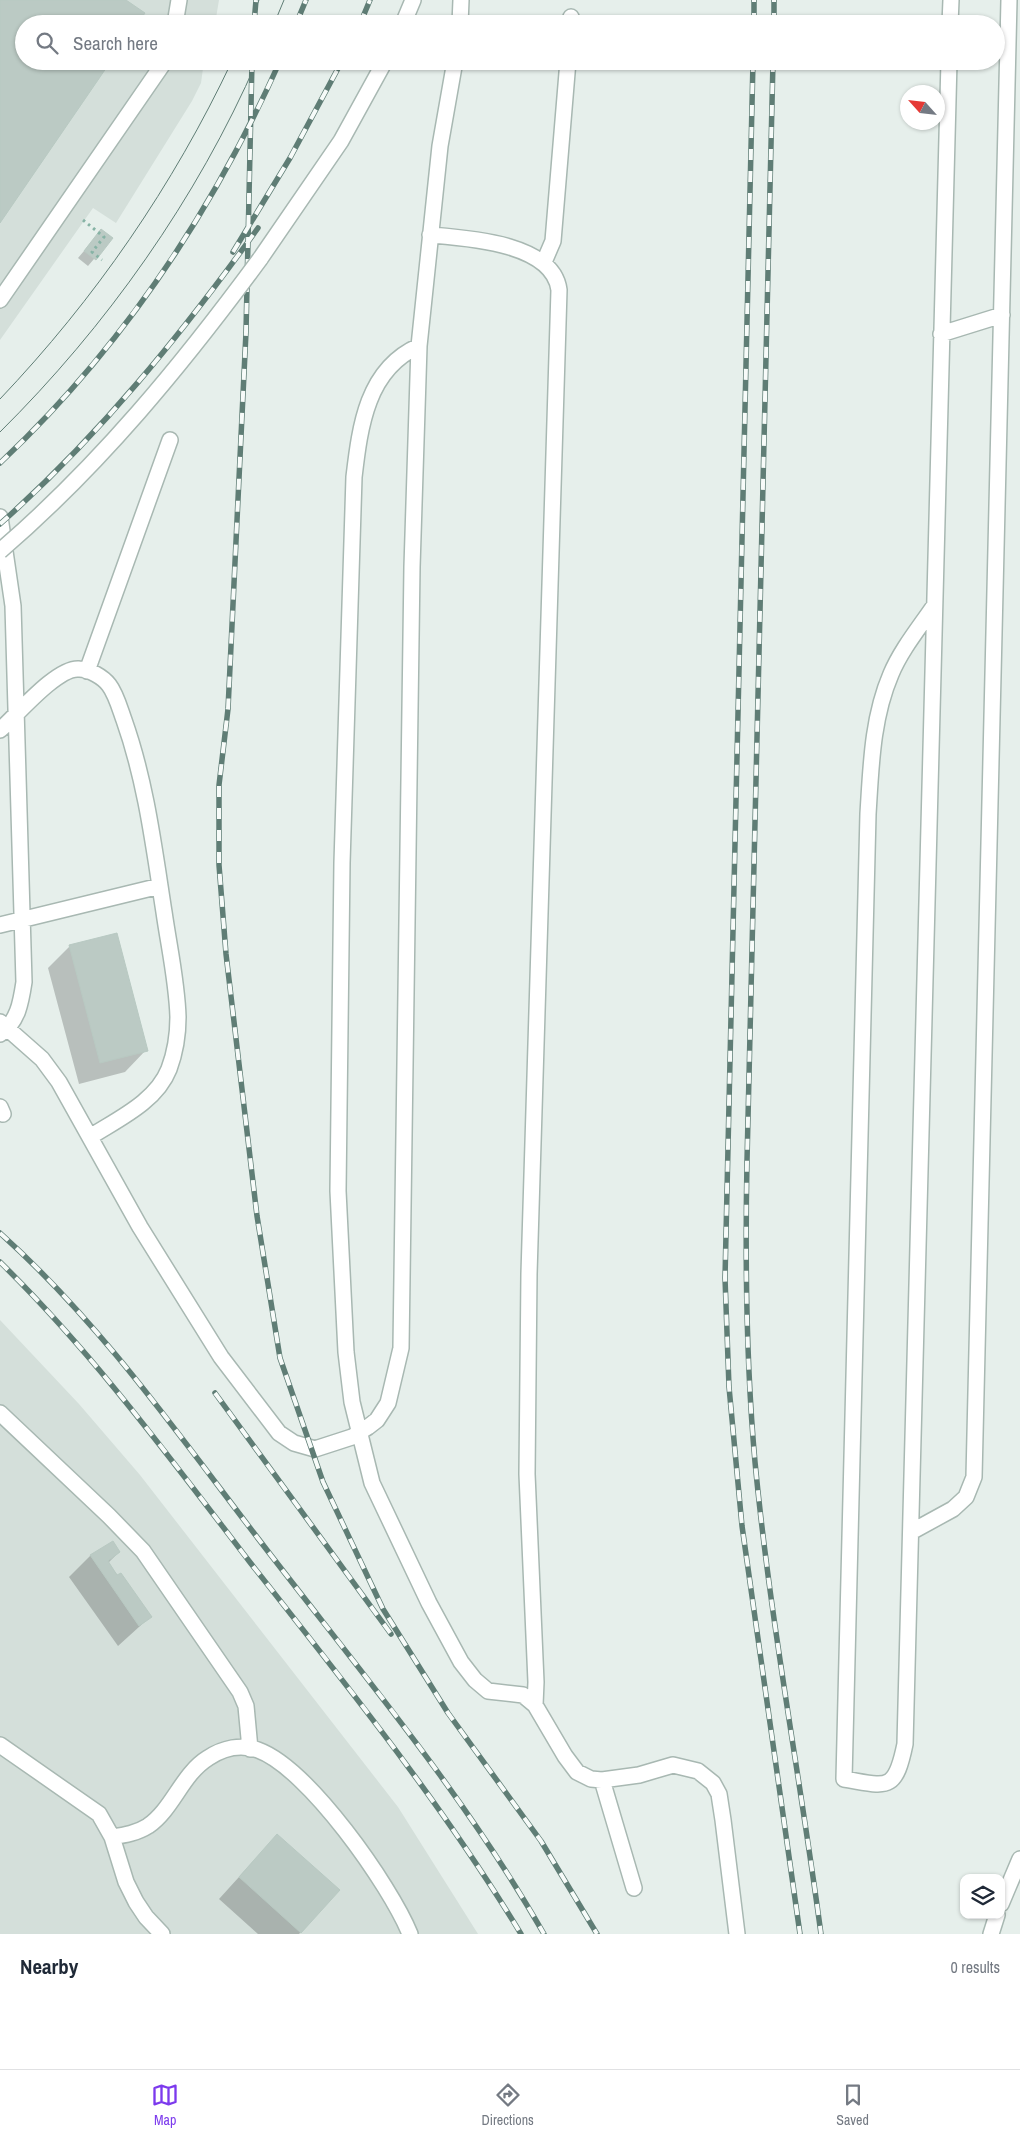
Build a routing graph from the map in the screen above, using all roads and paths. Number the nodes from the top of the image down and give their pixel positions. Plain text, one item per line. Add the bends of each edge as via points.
1 (179, 0) edge
2 (414, 0) edge
3 (461, 0) edge
4 (951, 0) edge
5 (1009, 0) edge
6 (176, 15) edge
7 (407, 15) edge
8 (460, 15) edge
9 (950, 15) edge
10 (159, 70) edge
11 (380, 70) edge
12 (453, 70) edge
13 (567, 70) edge
14 (949, 70) edge
15 (98, 232) dead end
16 (430, 235) junction
17 (102, 260) dead end
18 (544, 262) junction
19 (0, 300) edge
20 (1002, 315) junction
21 (941, 334) junction
22 (419, 346) junction
23 (170, 440) dead end
24 (0, 517) edge
25 (0, 551) edge
26 (934, 606) junction
27 (87, 671) junction
28 (18, 714) junction
29 (0, 730) edge
30 (160, 886) junction
31 (21, 921) junction
32 (0, 925) edge
33 (3, 1028) edge
34 (90, 1137) junction
35 (0, 1413) edge
36 (359, 1433) junction
37 (910, 1532) junction
38 (535, 1705) junction
39 (0, 1745) edge
40 (250, 1749) junction
41 (602, 1780) junction
42 (112, 1837) junction
43 (1020, 1858) edge
44 (634, 1888) dead end
45 (1005, 1894) edge
46 (996, 1919) edge
47 (162, 1934) edge
48 (410, 1934) edge
49 (737, 1934) edge
50 (991, 1934) edge

1 - 6 lane
2 - 7 lane
3 - 8 lane
4 - 9 lane
5 - 20 lane
10 - 19 lane
11 - 25 lane, bridge via 341,141 208,329 141,411 62,495
12 - 16 lane via 440,146
13 - 18 lane via 552,241
14 - 21 lane
15 - 17 path via 104,237 92,252
16 - 18 lane via 511,248
16 - 22 lane
18 - 38 lane via 560,290 529,1274 527,1474
20 - 21 lane
20 - 37 lane via 974,1477 966,1497 953,1509
21 - 26 lane
22 - 36 lane via 412,567 402,1348 388,1403 377,1420
22 - 36 lane via 408,350 394,362 368,401 359,430 354,477 342,863 338,1191 346,1352
23 - 27 lane
24 - 28 lane via 13,606
26 - 37 lane
26 - 37 lane via 903,651 879,710 868,814 844,1779 884,1785 894,1779 901,1764 905,1744
27 - 28 lane via 65,672 52,680
27 - 30 lane via 109,685 131,740 148,809
28 - 29 lane
28 - 31 lane
30 - 31 lane
30 - 34 lane via 178,1011 176,1042 169,1070 149,1098
31 - 32 lane
31 - 33 lane via 24,982 16,1015
33 - 34 lane via 42,1059
34 - 36 lane via 140,1227 221,1357 279,1433 294,1443 316,1449
35 - 40 lane via 143,1551 240,1692 246,1706
36 - 38 lane via 372,1483 461,1662 474,1680 488,1691 522,1695
38 - 41 lane via 577,1772
39 - 42 lane via 92,1808 105,1821
40 - 42 lane via 224,1749 206,1758 149,1826
40 - 48 lane via 275,1759 298,1775 316,1794 390,1896
41 - 44 lane
41 - 49 lane via 639,1775 673,1765 698,1771 714,1783 723,1820
42 - 47 lane via 136,1902
43 - 45 lane
46 - 50 lane

